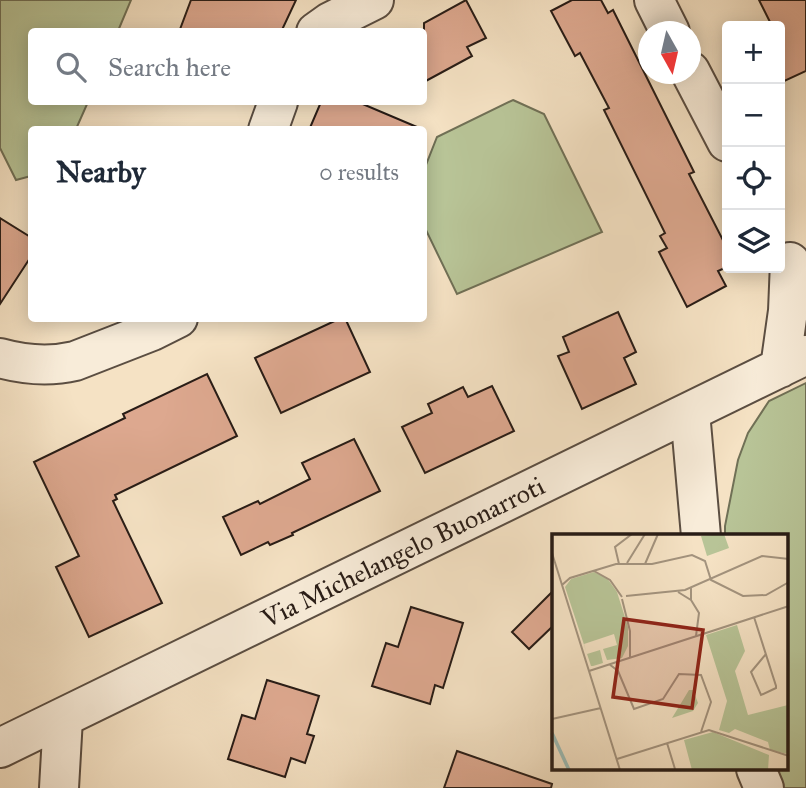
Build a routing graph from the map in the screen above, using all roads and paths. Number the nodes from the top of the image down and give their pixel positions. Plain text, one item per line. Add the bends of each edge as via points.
1 (374, 0) edge
2 (654, 0) edge
3 (664, 21) edge
4 (322, 28) edge
5 (698, 84) edge
6 (277, 105) edge
7 (269, 126) edge
8 (722, 132) edge
9 (792, 259) edge
10 (170, 322) edge
11 (0, 358) edge
12 (793, 361) edge
13 (690, 412) junction
14 (701, 534) edge
15 (63, 718) junction
16 (0, 748) edge
17 (756, 770) edge
18 (59, 788) edge
19 (764, 788) edge

1 - 4 street
2 - 3 street
5 - 8 street
6 - 7 street
9 - 12 street via 788,311
10 - 11 street via 61,364
12 - 13 street, Via Michelangelo Buonarroti
13 - 14 street
13 - 15 street, Via Michelangelo Buonarroti
15 - 16 street, Via Michelangelo Buonarroti
15 - 18 street
17 - 19 street

